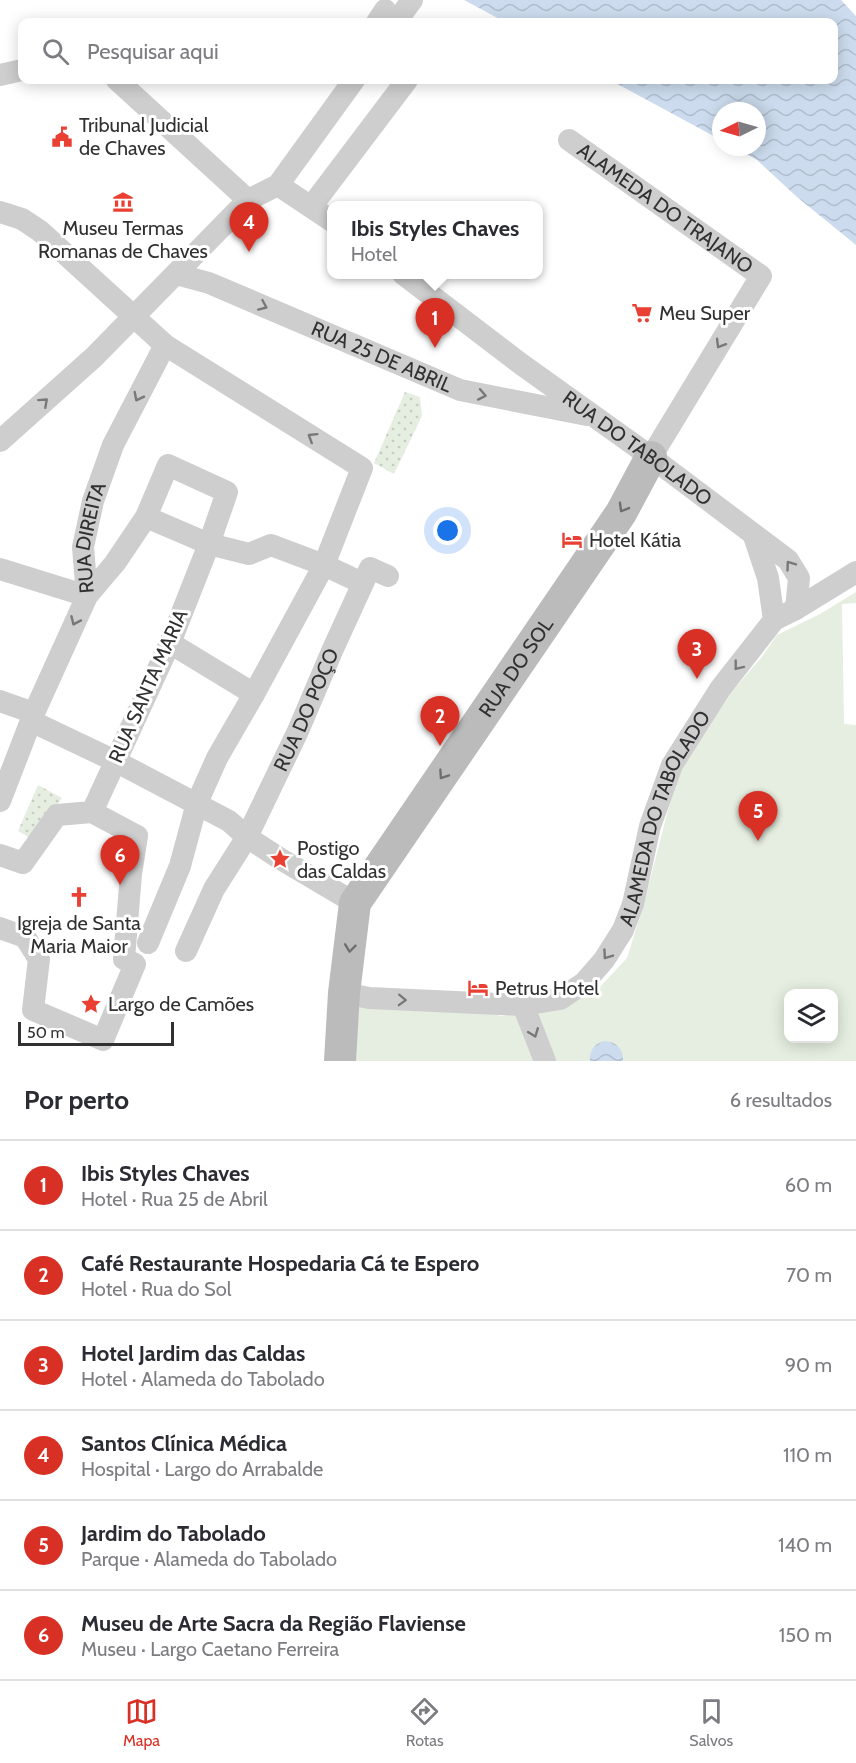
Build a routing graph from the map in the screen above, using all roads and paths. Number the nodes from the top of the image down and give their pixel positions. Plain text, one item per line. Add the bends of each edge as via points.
1 (412, 0) edge
2 (386, 18) edge
3 (18, 71) edge
4 (0, 75) edge
5 (121, 84) edge
6 (334, 84) edge
7 (351, 84) edge
8 (404, 84) edge
9 (569, 140) dead end
10 (278, 185) junction
11 (248, 200) junction
12 (310, 207) junction
13 (0, 212) edge
14 (327, 218) edge
15 (176, 274) junction
16 (410, 279) edge
17 (132, 317) junction
18 (165, 345) junction
19 (521, 364) junction
20 (509, 400) junction
21 (593, 416) junction
22 (0, 441) edge
23 (651, 457) junction
24 (146, 517) junction
25 (754, 536) junction
26 (209, 544) junction
27 (324, 565) junction
28 (0, 569) edge
29 (856, 572) edge
30 (388, 576) dead end
31 (362, 583) junction
32 (87, 596) junction
33 (795, 609) junction
34 (774, 620) junction
35 (170, 643) junction
36 (254, 694) junction
37 (0, 701) edge
38 (32, 717) junction
39 (115, 761) junction
40 (0, 801) edge
41 (196, 803) junction
42 (92, 812) junction
43 (247, 837) junction
44 (0, 855) edge
45 (355, 903) junction
46 (0, 928) edge
47 (148, 943) dead end
48 (186, 951) dead end
49 (344, 993) junction
50 (523, 1005) junction
51 (340, 1061) edge
52 (545, 1061) edge

1 - 2 street
3 - 4 street
5 - 11 street
6 - 10 street via 279,164
7 - 10 street
8 - 12 street
9 -> 23 street, ALAMEDA DO TRAJANO via 761,276
10 - 11 street
10 - 12 street
11 - 15 street
12 - 14 street
13 - 17 street via 22,219 40,231
15 - 17 street
15 -> 20 street, RUA 25 DE ABRIL via 209,283 460,390
16 - 19 street
17 - 18 street
22 -> 17 street via 94,357
27 -> 18 street via 362,468
18 -> 32 street, RUA DIREITA via 113,445 93,501 83,547
19 - 20 street via 523,388
19 - 21 street, RUA DO TABOLADO
20 - 21 street, RUA 25 DE ABRIL
21 - 23 street, RUA DO TABOLADO
23 - 25 street, RUA DO TABOLADO
23 -> 45 street, RUA DO SOL via 621,513
24 - 26 street
24 - 26 street, RUA SANTA MARIA via 168,465 227,492
24 - 32 street
33 -> 25 street, RUA DO TABOLADO via 799,578 788,560
25 - 34 street via 768,578
26 - 27 street via 249,554 271,545
26 - 35 street, RUA SANTA MARIA
27 - 31 street
27 - 36 street
28 - 32 street
29 - 33 street, ALAMEDA DO TABOLADO
30 - 31 street via 370,568
31 - 43 street, RUA DO POÇO
32 -> 38 street, RUA DIREITA
33 - 34 street, ALAMEDA DO TABOLADO
34 -> 50 street, ALAMEDA DO TABOLADO via 720,689 672,765 650,826 633,904 610,950 584,983 560,999
35 - 36 street
35 - 39 street, RUA SANTA MARIA
36 - 41 street
37 - 38 street
38 - 39 street
38 - 40 street, RUA DIREITA
39 - 41 street
39 - 42 street, RUA SANTA MARIA
41 - 43 street via 229,821
41 - 47 street via 180,866
42 - 44 street via 57,815 23,863
42 - 46 street via 137,836 124,960 135,964 103,1040 33,1010 39,959 25,937
43 - 45 street
43 - 48 street, RUA DO POÇO via 214,889
45 -> 49 street
49 -> 50 street, ALAMEDA DO TABOLADO via 369,998
49 - 51 street
50 -> 52 street

